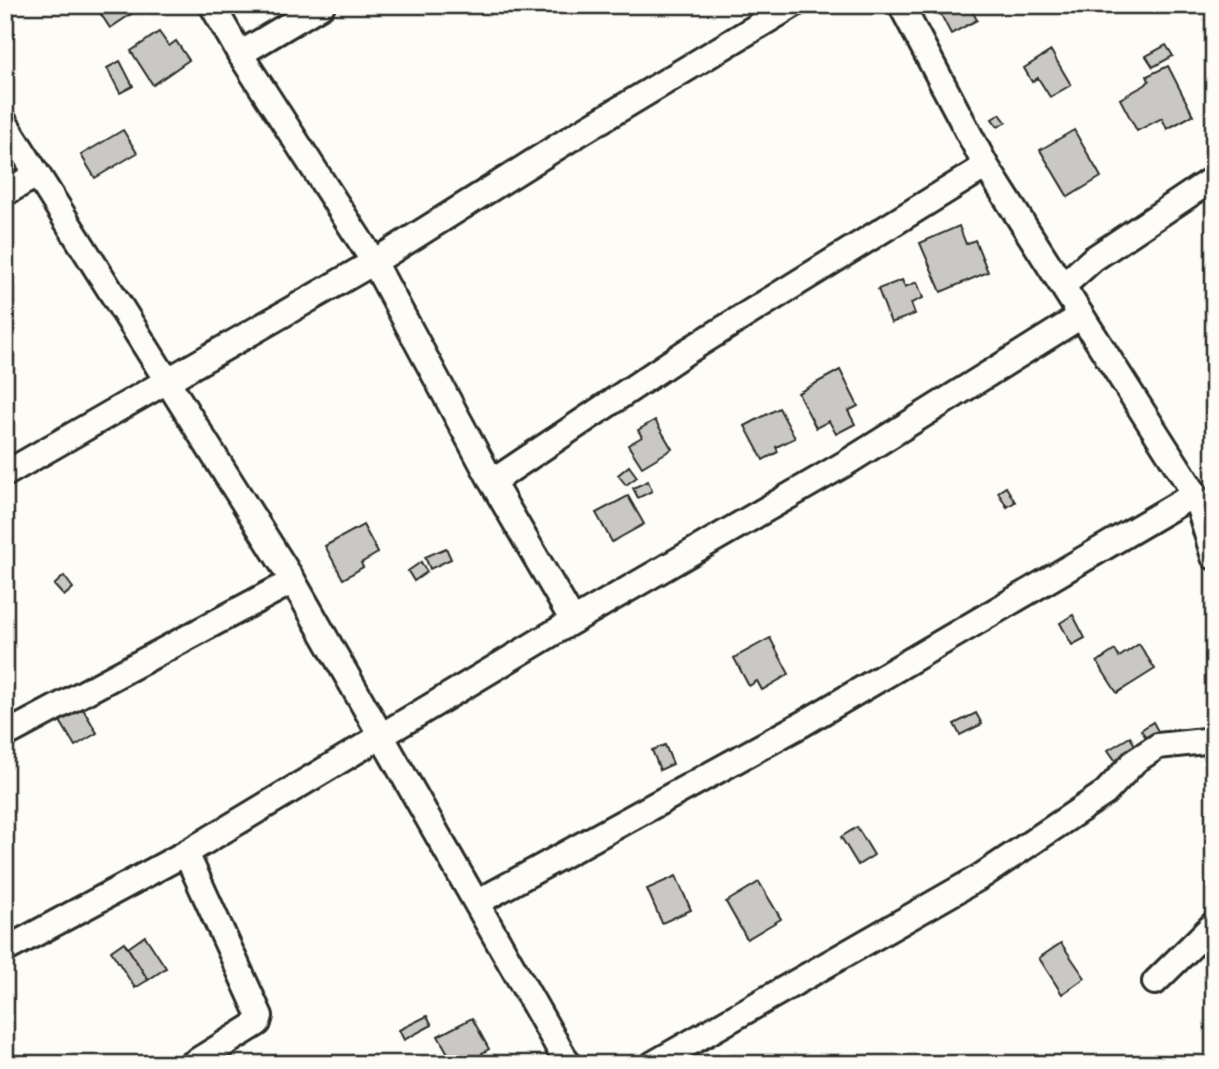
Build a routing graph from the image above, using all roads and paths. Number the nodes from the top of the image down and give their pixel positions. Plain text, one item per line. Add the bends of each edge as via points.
1 (212, 5) edge
2 (322, 5) edge
3 (793, 5) edge
4 (901, 5) edge
5 (240, 54) junction
6 (5, 123) edge
7 (986, 166) junction
8 (36, 175) junction
9 (1214, 178) edge
10 (5, 193) edge
11 (374, 262) junction
12 (1064, 285) junction
13 (1081, 316) junction
14 (167, 381) junction
15 (5, 474) edge
16 (492, 482) junction
17 (1195, 494) junction
18 (1208, 516) edge
19 (1214, 557) edge
20 (293, 581) junction
21 (573, 621) junction
22 (5, 736) edge
23 (382, 736) junction
24 (1214, 740) edge
25 (186, 853) junction
26 (478, 902) junction
27 (1214, 924) edge
28 (5, 950) edge
29 (1155, 982) dead end
30 (192, 1064) edge
31 (568, 1064) edge
32 (653, 1064) edge

1 - 5 street
2 - 5 street
3 - 11 street
4 - 7 street
5 - 11 street
6 - 8 street
7 - 12 street
7 - 16 street via 686,352
8 - 10 street
8 - 14 street
9 - 12 street via 1093,259
11 - 14 street
11 - 16 street
12 - 13 street
13 - 17 street
13 - 21 street via 846,463
14 - 15 street
14 - 20 street
16 - 21 street
17 - 18 street
17 - 26 street via 804,723
18 - 19 street
20 - 22 street
20 - 23 street
21 - 23 street
23 - 25 street
23 - 26 street
24 - 32 street via 1158,746 1135,761 1105,793 980,877
25 - 28 street
25 - 30 street via 260,1016 258,1023
26 - 31 street
27 - 29 street

